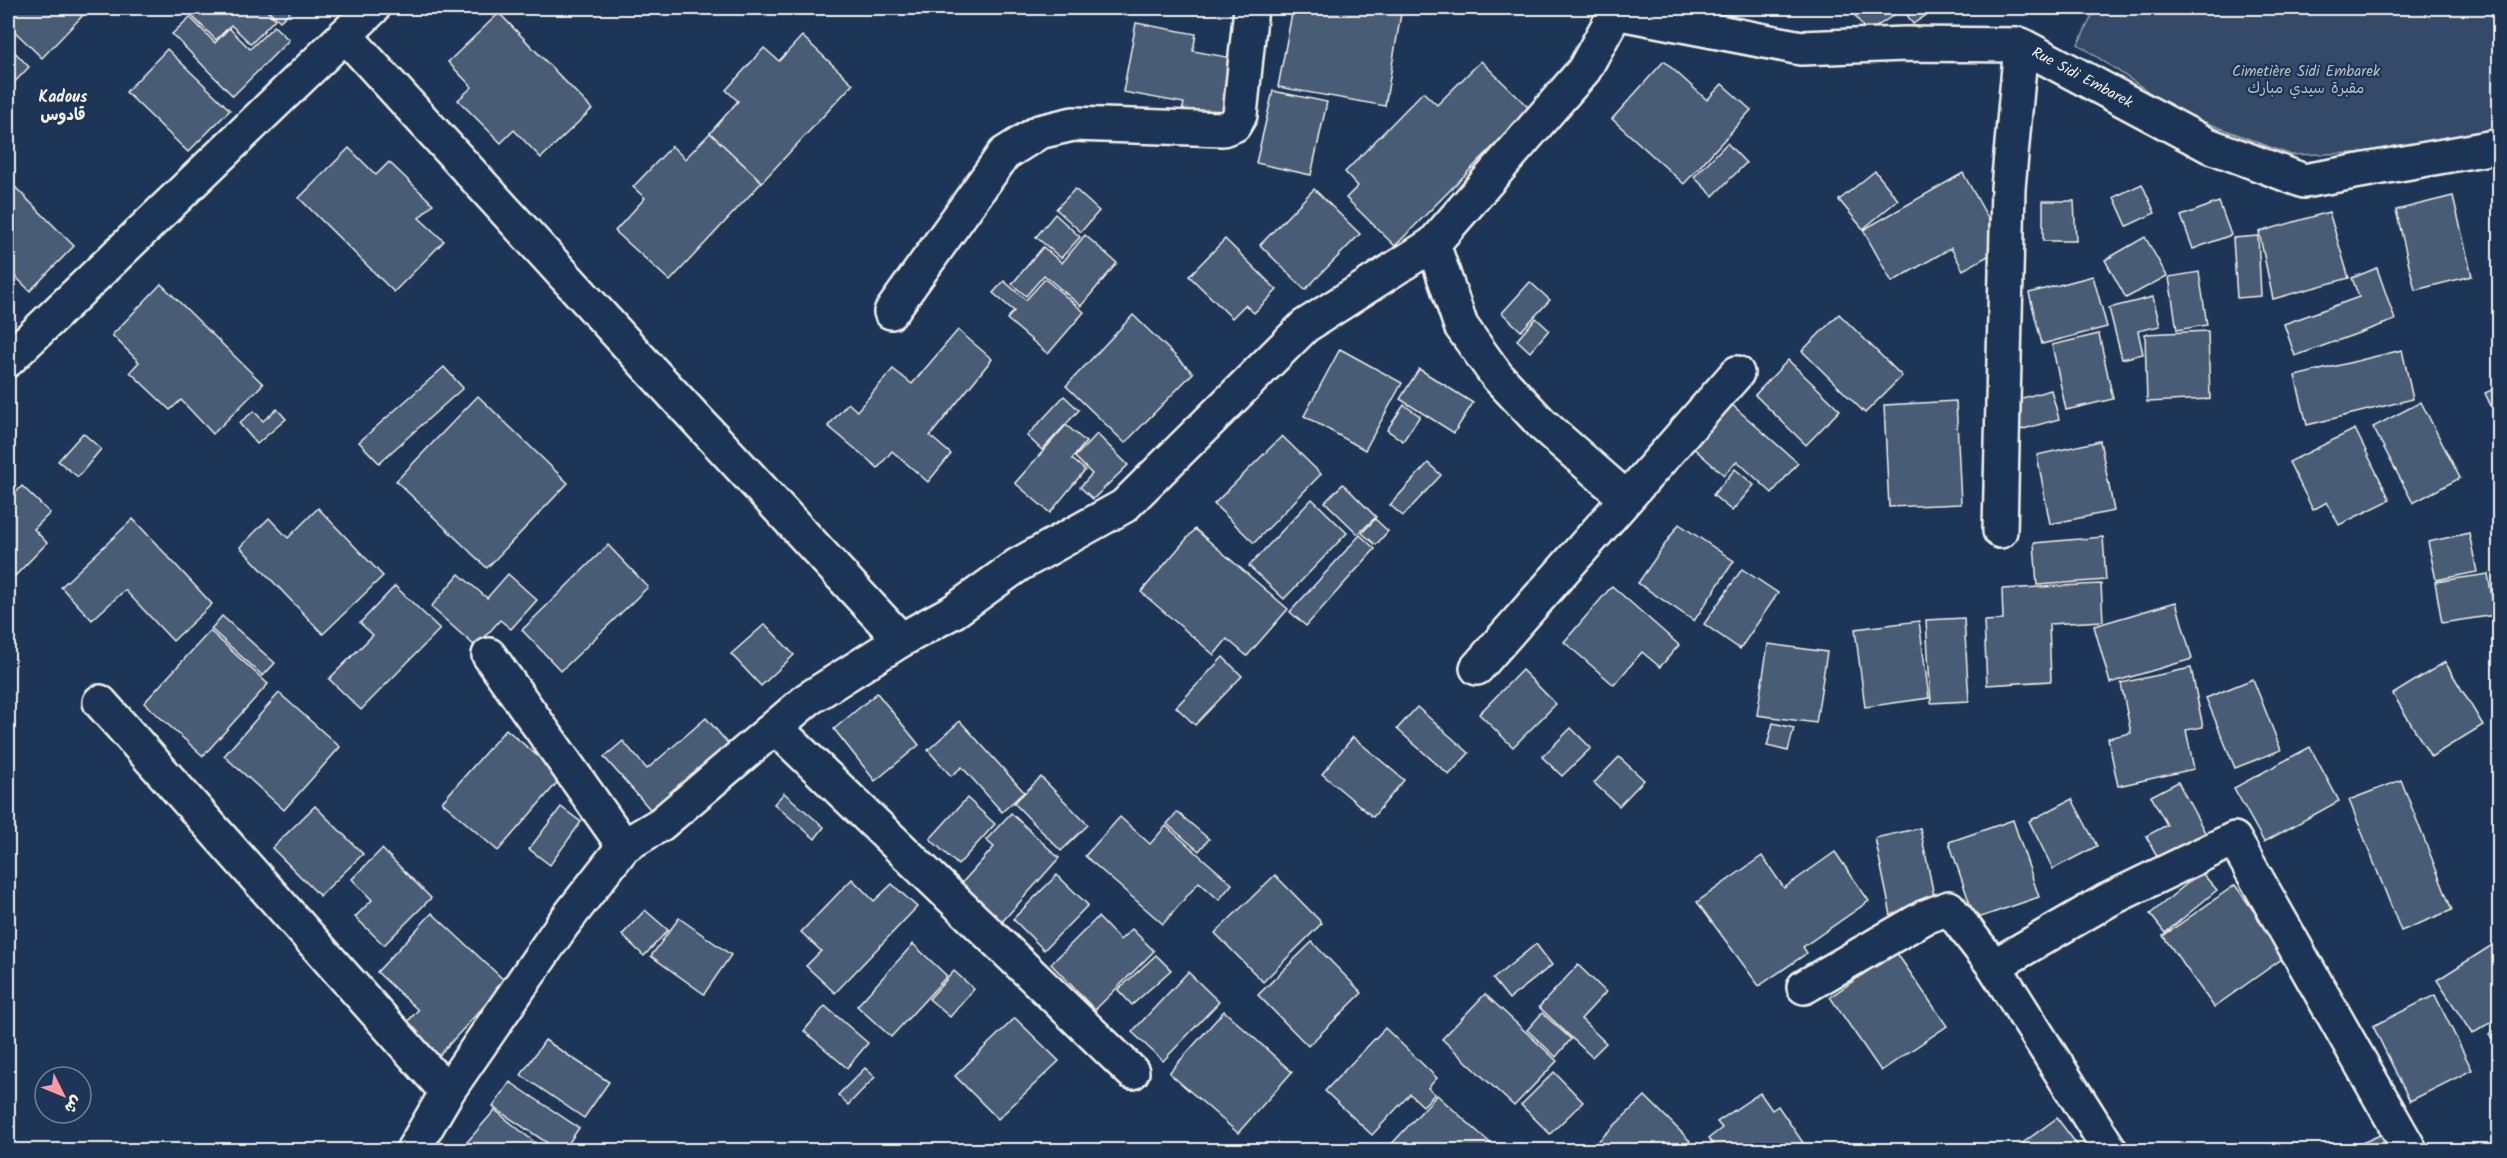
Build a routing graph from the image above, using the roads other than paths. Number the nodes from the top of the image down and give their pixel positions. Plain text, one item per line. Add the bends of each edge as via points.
1 (373, 8) edge
2 (1251, 8) edge
3 (1616, 10) edge
4 (345, 36) junction
5 (2021, 45) junction
6 (2499, 146) edge
7 (1433, 244) junction
8 (891, 312) dead end
9 (8, 360) edge
10 (1737, 374) dead end
11 (1626, 498) junction
12 (2000, 531) dead end
13 (901, 640) junction
14 (489, 655) dead end
15 (1477, 668) dead end
16 (100, 702) dead end
17 (776, 728) junction
18 (624, 846) junction
19 (1994, 966) junction
20 (1804, 987) dead end
21 (1132, 1072) dead end
22 (447, 1092) junction
23 (413, 1150) edge
24 (2110, 1150) edge
25 (2410, 1150) edge

1 - 4 street
2 - 8 street via 1240,115 1234,125 1223,129 1073,124 1039,132 1005,154
3 - 5 street, Rue Sidi Embarek via 1800,48
3 - 7 street via 1584,70
4 - 9 street
4 - 13 street
5 - 6 street, Rue Sidi Embarek via 2208,145 2304,181
5 - 12 street via 2008,188
7 - 11 street via 1461,326 1497,376 1543,425
7 - 13 street via 1305,326 1124,506 1018,565 954,611
10 - 11 street
11 - 15 street
13 - 17 street via 808,699
14 - 18 street
16 - 22 street
17 - 18 street via 661,824
17 - 21 street
18 - 22 street via 563,924
19 - 20 street via 1949,909 1925,917
19 - 24 street
19 - 25 street via 2108,900 2234,839
22 - 23 street

